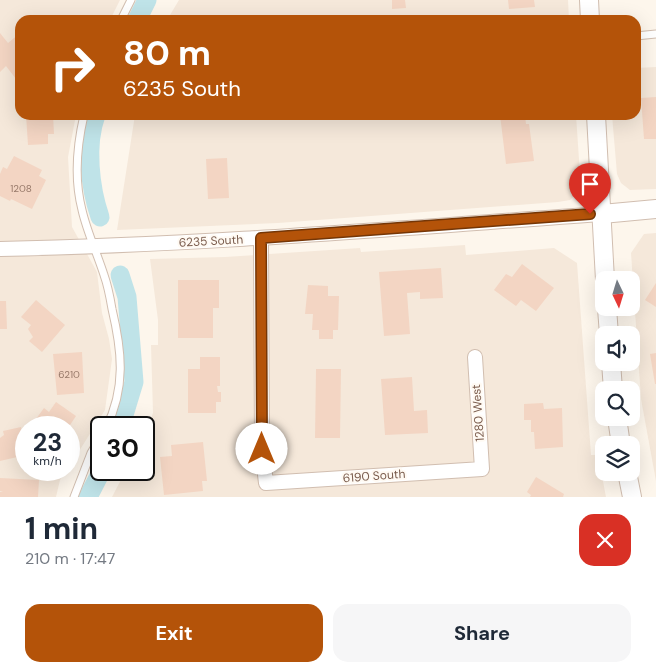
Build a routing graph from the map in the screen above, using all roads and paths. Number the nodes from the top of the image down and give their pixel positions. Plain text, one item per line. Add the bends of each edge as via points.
1 (131, 0) edge
2 (589, 0) edge
3 (124, 15) edge
4 (590, 15) edge
5 (656, 34) edge
6 (641, 36) edge
7 (83, 120) edge
8 (596, 120) edge
9 (656, 209) edge
10 (602, 214) junction
11 (261, 238) junction
12 (93, 247) junction
13 (0, 249) edge
14 (605, 271) edge
15 (475, 357) dead end
16 (112, 416) edge
17 (90, 457) edge
18 (482, 469) joint
19 (629, 481) edge
20 (74, 497) edge
21 (632, 497) edge

1 - 3 lane
2 - 4 street
5 - 6 lane
7 - 12 lane via 78,146 79,194
8 - 10 street
9 - 10 street
10 - 11 street, 6235 South
10 - 14 street
11 - 12 street, 6235 South
11 - 18 street, 6190 South via 262,449 266,483
12 - 13 street, 6235 South
12 - 16 lane via 105,277 122,362 120,388
15 - 18 street, 1280 West
17 - 20 lane
19 - 21 street

